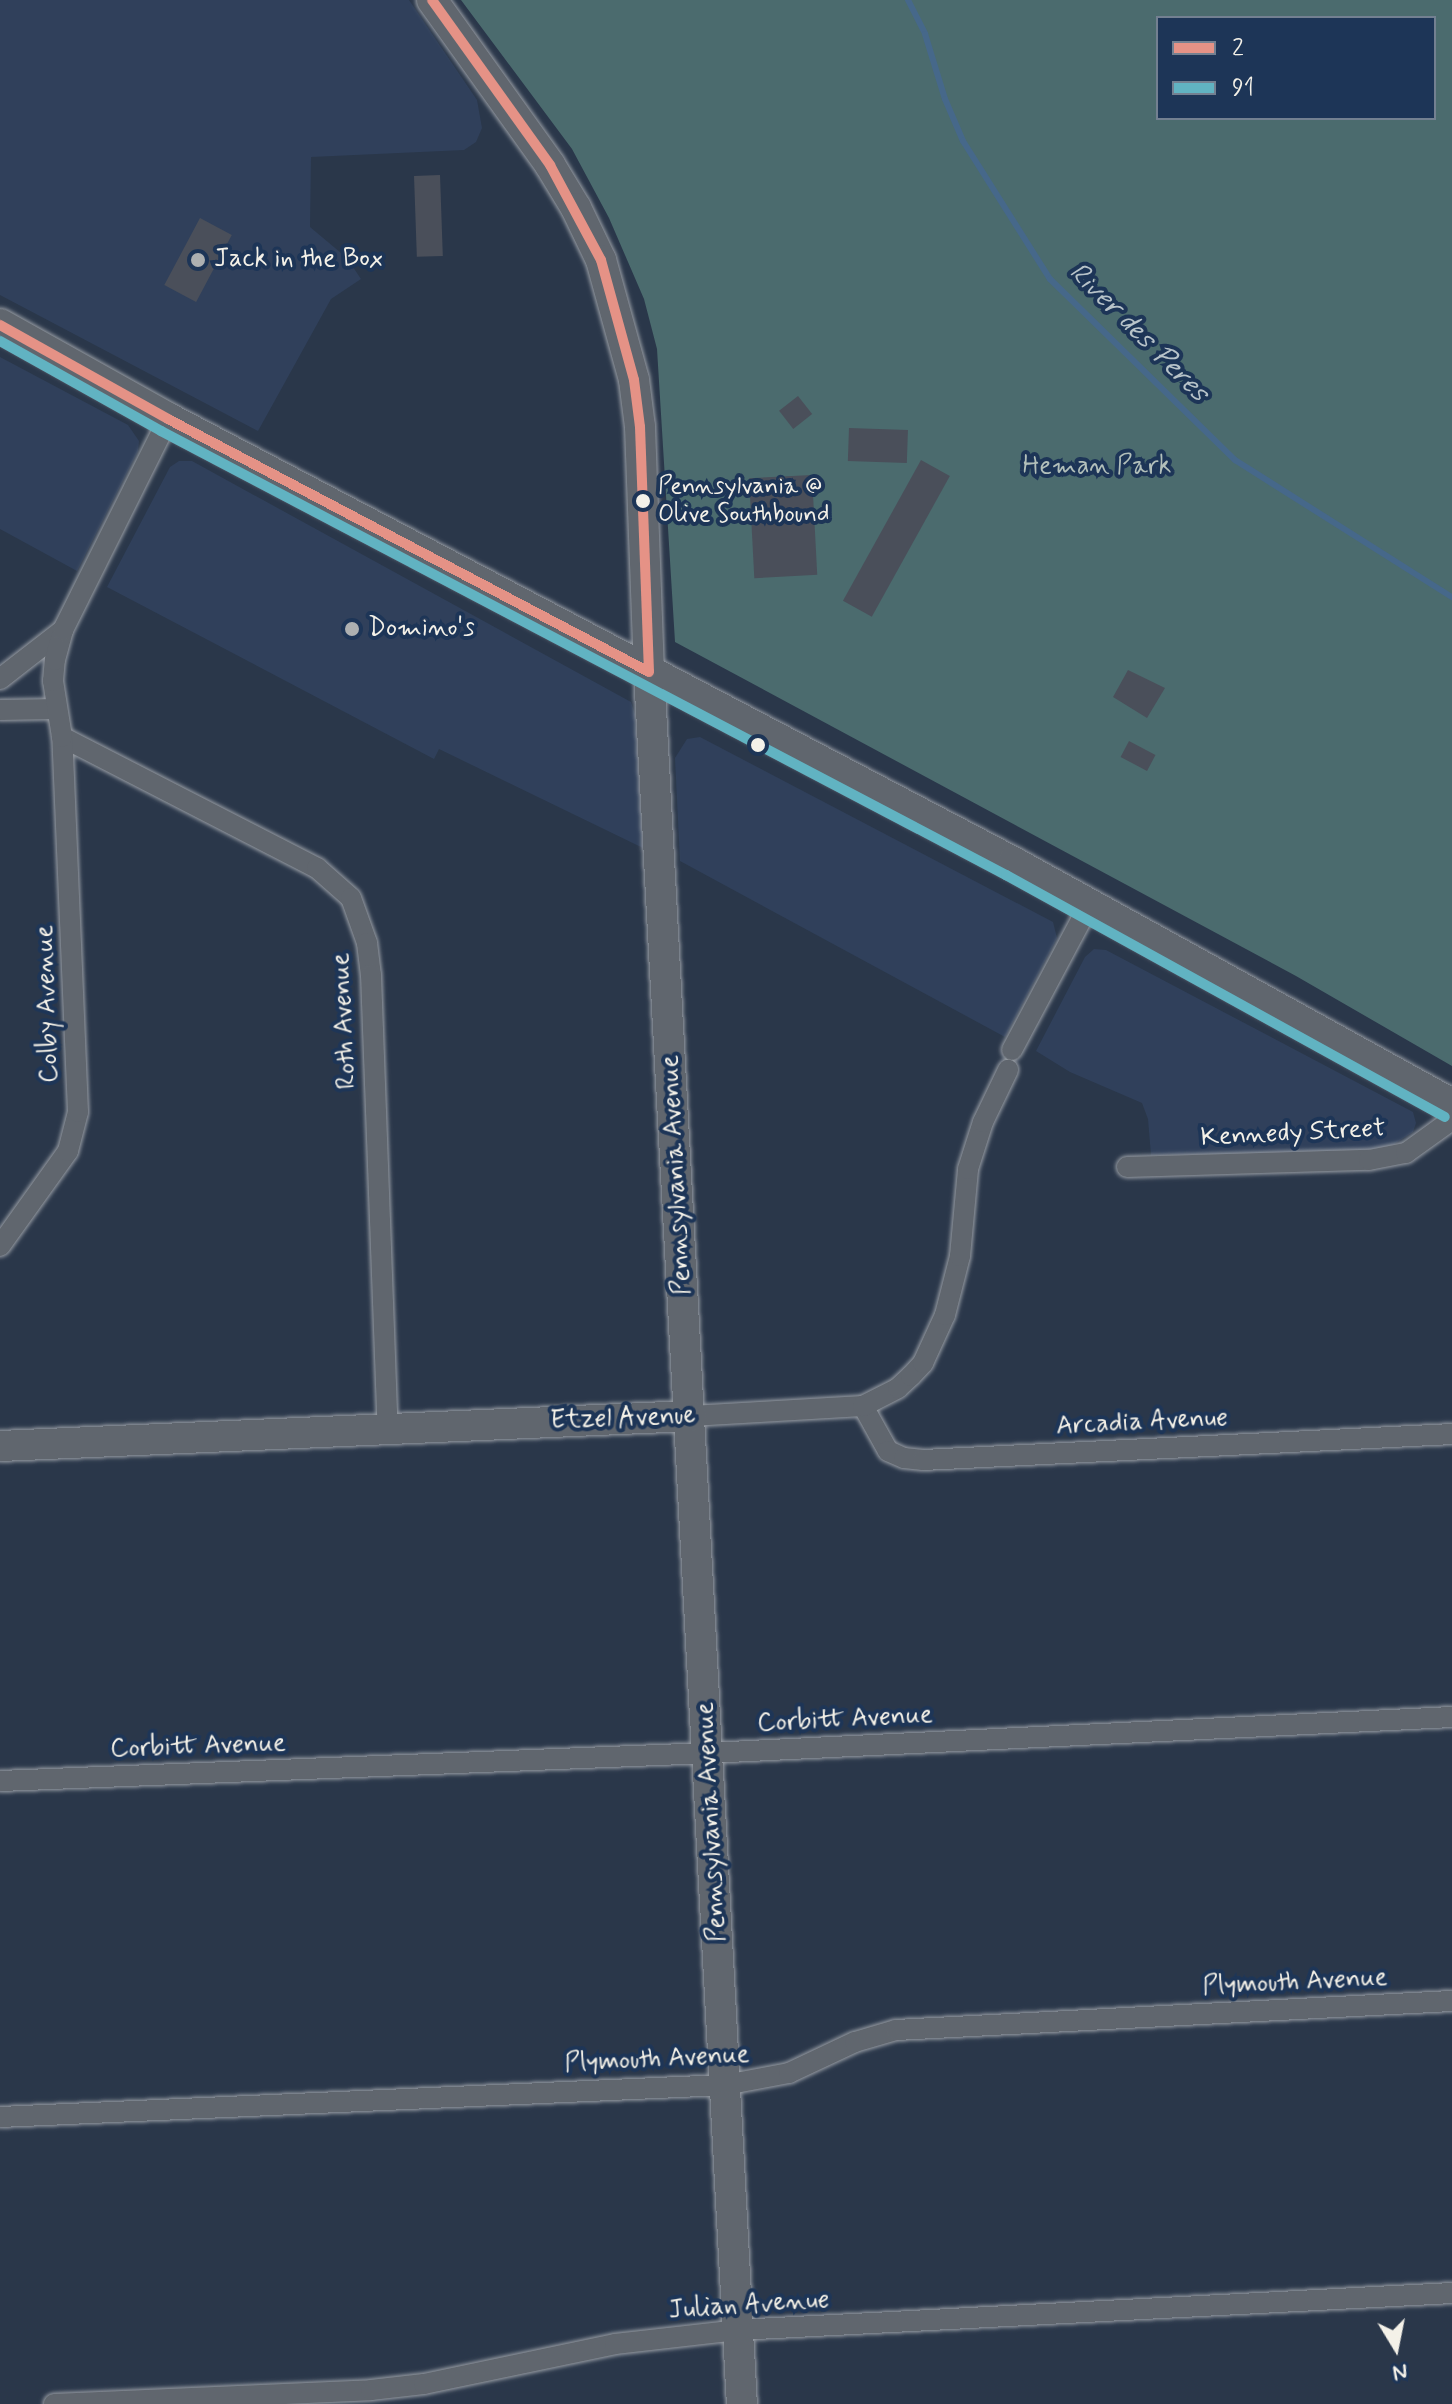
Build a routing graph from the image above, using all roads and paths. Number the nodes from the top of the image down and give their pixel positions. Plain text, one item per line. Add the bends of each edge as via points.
1 (432, 0) edge
2 (0, 325) edge
3 (168, 419) junction
4 (63, 630) junction
5 (649, 672) junction
6 (0, 679) edge
7 (57, 709) junction
8 (0, 710) edge
9 (62, 737) junction
10 (1089, 905) junction
11 (1012, 1050) dead end
12 (1008, 1070) dead end
13 (1452, 1105) edge
14 (1452, 1120) edge
15 (1127, 1167) dead end
16 (0, 1246) edge
17 (863, 1406) junction
18 (691, 1416) junction
19 (388, 1429) junction
20 (1452, 1434) edge
21 (0, 1446) edge
22 (1452, 1717) edge
23 (708, 1753) junction
24 (0, 1781) edge
25 (1452, 2001) edge
26 (725, 2085) junction
27 (0, 2117) edge
28 (1452, 2293) edge
29 (737, 2330) junction
30 (54, 2404) edge
31 (742, 2404) edge

1 - 5 street, Pennsylvania Avenue via 550,165 601,260 634,380 640,427
2 - 3 main road
3 - 4 street
3 - 5 main road
4 - 6 street
4 - 7 street, Colby Avenue via 53,681
5 - 10 main road
5 - 18 street, Pennsylvania Avenue
7 - 8 street
7 - 9 street, Colby Avenue
9 - 16 street, Colby Avenue via 78,1112 68,1151
9 - 19 street, Roth Avenue via 317,868 351,898 362,923 371,975
10 - 11 street
10 - 13 main road
12 - 17 street, Etzel Avenue via 968,1169 960,1256 934,1341 898,1388
14 - 15 street, Kennedy Street via 1406,1153 1369,1160
17 - 18 street, Etzel Avenue
17 - 20 street, Arcadia Avenue via 888,1451 923,1460
18 - 19 street, Etzel Avenue
18 - 23 street, Pennsylvania Avenue
19 - 21 street, Etzel Avenue
22 - 23 street, Corbitt Avenue
23 - 24 street, Corbitt Avenue
23 - 26 street, Pennsylvania Avenue
25 - 26 street, Plymouth Avenue via 896,2030 789,2073
26 - 27 street, Plymouth Avenue
26 - 29 street, Pennsylvania Avenue
28 - 29 street, Julian Avenue
29 - 30 street, Julian Avenue via 615,2344 371,2390
29 - 31 street, Pennsylvania Avenue

